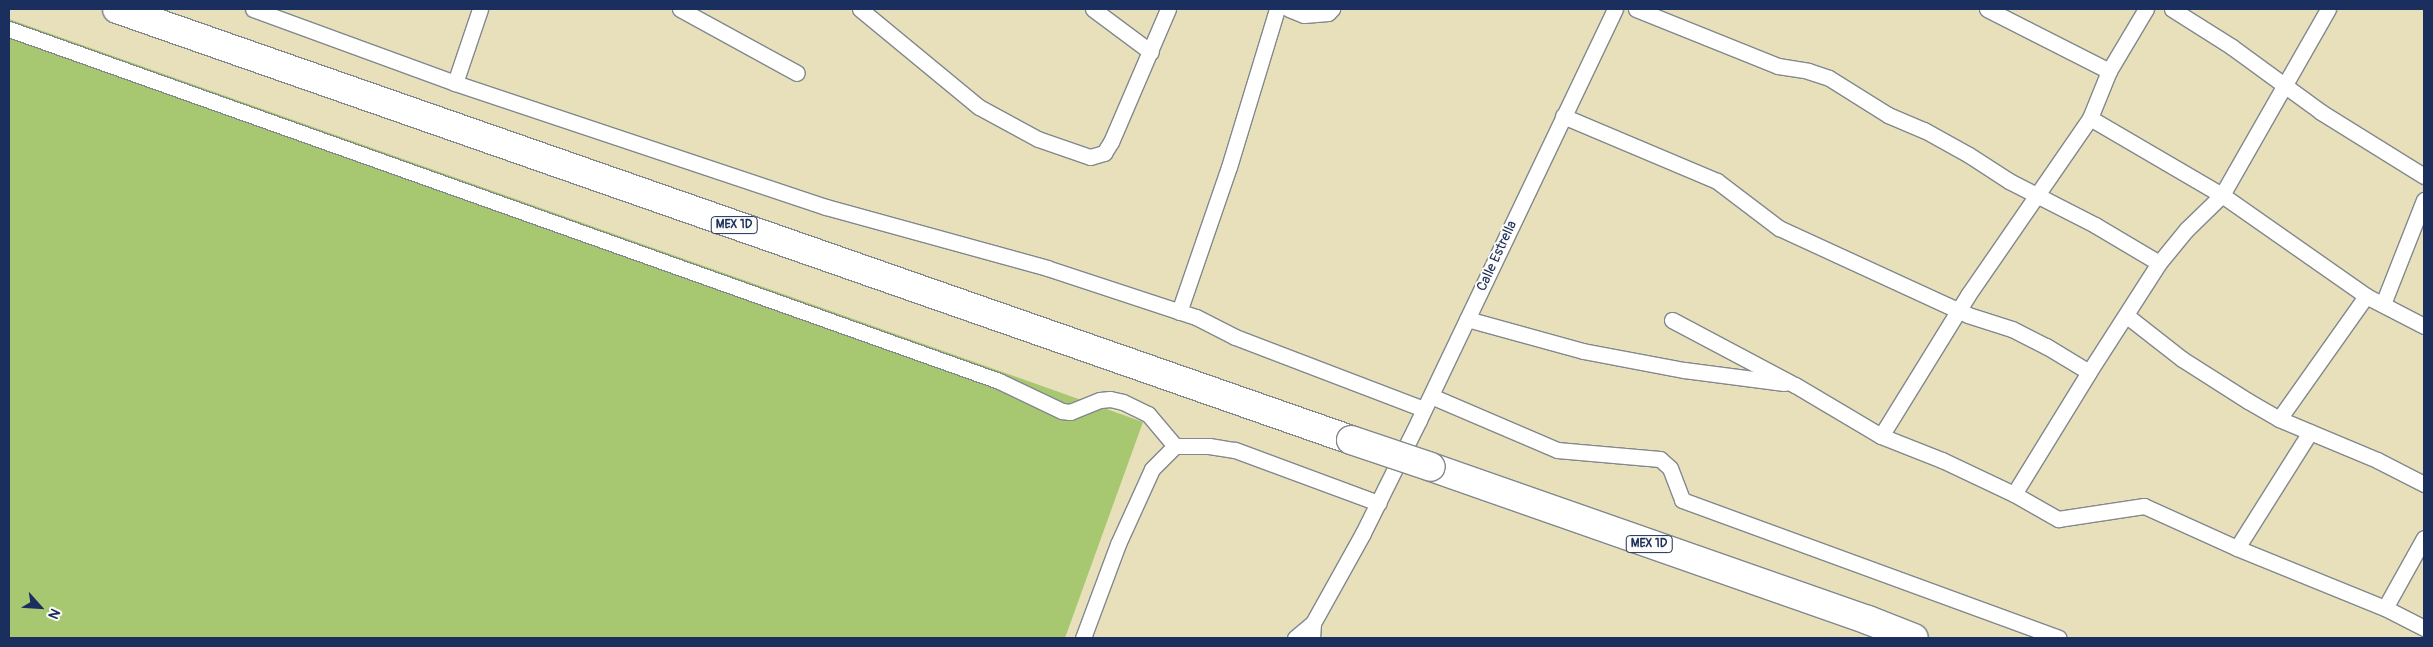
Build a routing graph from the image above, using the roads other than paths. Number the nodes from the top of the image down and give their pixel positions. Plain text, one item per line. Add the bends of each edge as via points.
1 (117, 9) edge
2 (253, 9) edge
3 (480, 9) edge
4 (860, 9) edge
5 (1093, 9) edge
6 (1168, 9) edge
7 (1277, 9) edge
8 (1289, 9) edge
9 (1332, 9) edge
10 (1614, 9) edge
11 (1636, 9) edge
12 (1987, 9) edge
13 (2146, 9) edge
14 (2172, 9) edge
15 (2328, 9) edge
16 (689, 11) edge
17 (9, 29) edge
18 (1151, 52) junction
19 (2109, 71) junction
20 (797, 73) dead end
21 (456, 84) junction
22 (2283, 86) junction
23 (1563, 116) junction
24 (2090, 118) junction
25 (2424, 176) edge
26 (2035, 195) junction
27 (2222, 195) junction
28 (2424, 200) edge
29 (2159, 263) junction
30 (2366, 296) junction
31 (2382, 304) junction
32 (1959, 311) junction
33 (1179, 312) junction
34 (2127, 316) junction
35 (1467, 319) junction
36 (1672, 320) dead end
37 (2424, 326) edge
38 (2089, 372) junction
39 (1795, 385) junction
40 (1428, 403) junction
41 (2279, 418) junction
42 (2310, 432) junction
43 (1881, 436) junction
44 (1176, 446) junction
45 (2424, 484) edge
46 (2014, 494) junction
47 (1378, 502) junction
48 (2424, 538) edge
49 (2237, 548) junction
50 (2385, 608) junction
51 (1313, 622) junction
52 (2424, 628) edge
53 (1083, 638) edge
54 (1295, 638) edge
55 (1312, 638) edge
56 (1914, 638) edge
57 (2059, 638) edge

1 - 56 highway, MEX 1D, bridge
2 - 21 street
3 - 21 street
4 - 18 street via 979,107 1038,139 1090,157 1104,153 1111,142
5 - 18 street
6 - 18 street
7 - 33 street via 1229,167
8 - 9 street via 1304,15 1328,13
10 - 23 street, Calle Estrella
11 - 26 street via 1778,66 1829,78 1888,115 1924,130
12 - 19 street
13 - 19 street
14 - 22 street via 2240,53
15 - 22 street
16 - 20 street
17 - 44 street via 1000,381 1062,411 1070,412 1100,400 1123,402 1148,414
19 - 24 street
21 - 33 street via 826,207 1047,268
22 - 25 street
22 - 27 street
23 - 32 street via 1717,181 1779,228
23 - 35 street, Calle Estrella
24 - 26 street
24 - 27 street
26 - 29 street via 2095,225
26 - 32 street
27 - 29 street via 2186,230
27 - 30 street
28 - 31 street
29 - 34 street
30 - 31 street
30 - 41 street
31 - 37 street
32 - 38 street via 2012,329
32 - 43 street
33 - 40 street via 1235,336
34 - 38 street
34 - 41 street via 2215,382
35 - 39 street via 1583,351 1684,370
35 - 40 street, Calle Estrella
36 - 39 street
38 - 46 street
39 - 43 street
40 - 47 street, Calle Estrella
40 - 57 street via 1557,450 1660,459 1670,468 1682,500
41 - 42 street
42 - 45 street
42 - 49 street
43 - 46 street
44 - 47 street via 1235,450
44 - 53 street via 1152,469 1118,544
46 - 49 street via 2058,520 2144,506
47 - 51 street, Calle Estrella
48 - 50 street
49 - 50 street
50 - 52 street
51 - 54 street
51 - 55 street

